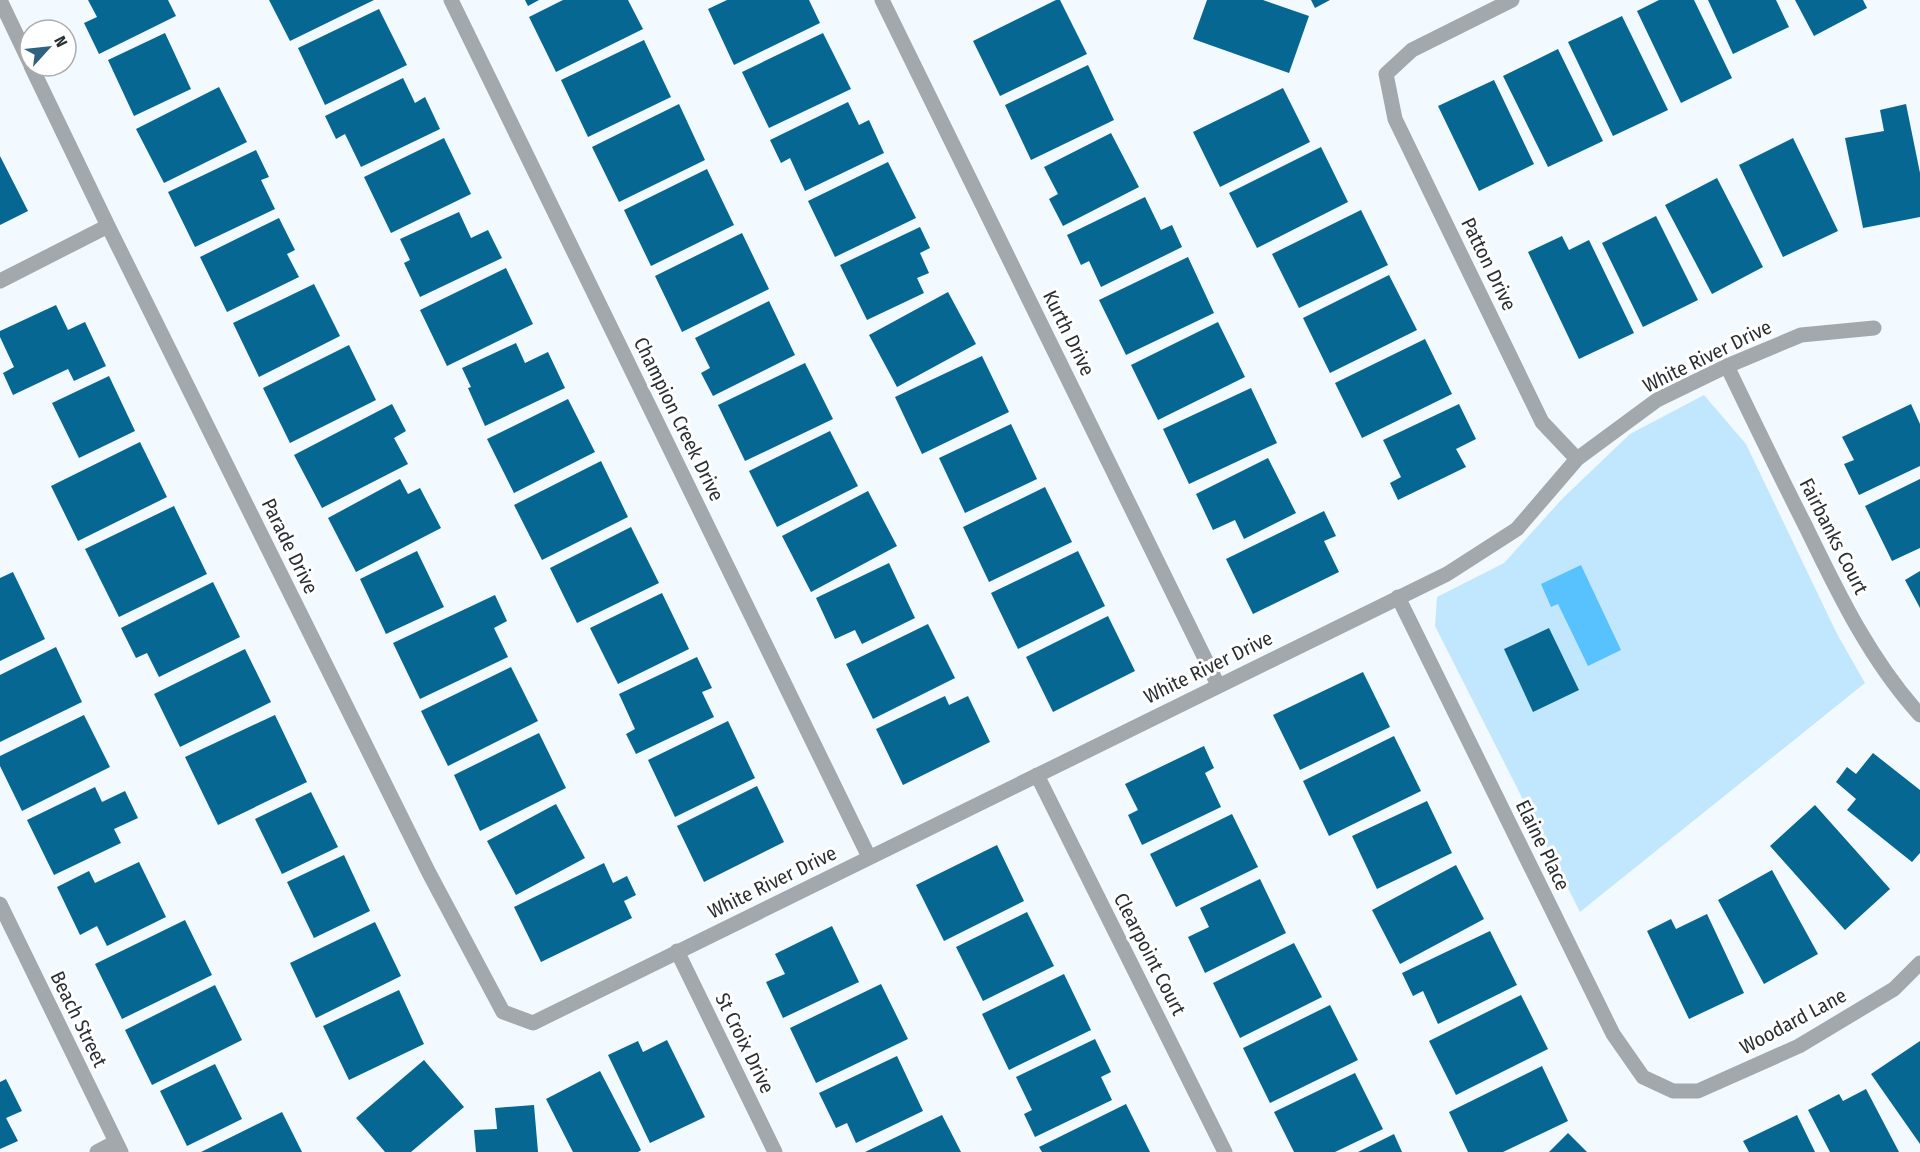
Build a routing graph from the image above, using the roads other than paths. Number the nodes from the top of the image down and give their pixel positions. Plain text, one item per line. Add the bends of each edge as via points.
1 (0, 0) edge
2 (451, 0) edge
3 (882, 0) edge
4 (1512, 0) edge
5 (18, 37) edge
6 (38, 78) edge
7 (108, 226) junction
8 (0, 281) edge
9 (1874, 328) dead end
10 (1727, 366) junction
11 (1578, 459) junction
12 (1398, 597) junction
13 (1218, 686) junction
14 (1920, 715) edge
15 (1037, 775) junction
16 (869, 857) junction
17 (0, 904) edge
18 (677, 951) junction
19 (1920, 963) edge
20 (533, 1023) joint
21 (1673, 1090) joint
22 (119, 1147) edge
23 (97, 1152) edge
24 (775, 1152) edge
25 (1225, 1152) edge

1 - 5 street, Parade Drive
2 - 16 street, Champion Creek Drive
3 - 13 street, Kurth Drive
4 - 11 street, Patton Drive via 1412,50 1386,74 1395,119 1542,422
6 - 7 street, Parade Drive
7 - 8 street
7 - 20 street, Parade Drive via 429,873 503,1012
9 - 10 street, White River Drive via 1801,335
10 - 11 street, White River Drive via 1658,400
10 - 14 street, Fairbanks Court via 1869,649
11 - 12 street, White River Drive via 1516,529 1447,574
12 - 13 street, White River Drive
12 - 21 street, Elaine Place via 1613,1034 1643,1077
13 - 15 street, White River Drive
15 - 16 street, White River Drive
15 - 25 street, Clearpoint Court
16 - 18 street, White River Drive
17 - 22 street, Beach Street
18 - 20 street, White River Drive
18 - 24 street, St Croix Drive
19 - 21 street, Woodard Lane via 1894,989 1798,1046 1698,1091
22 - 23 street

